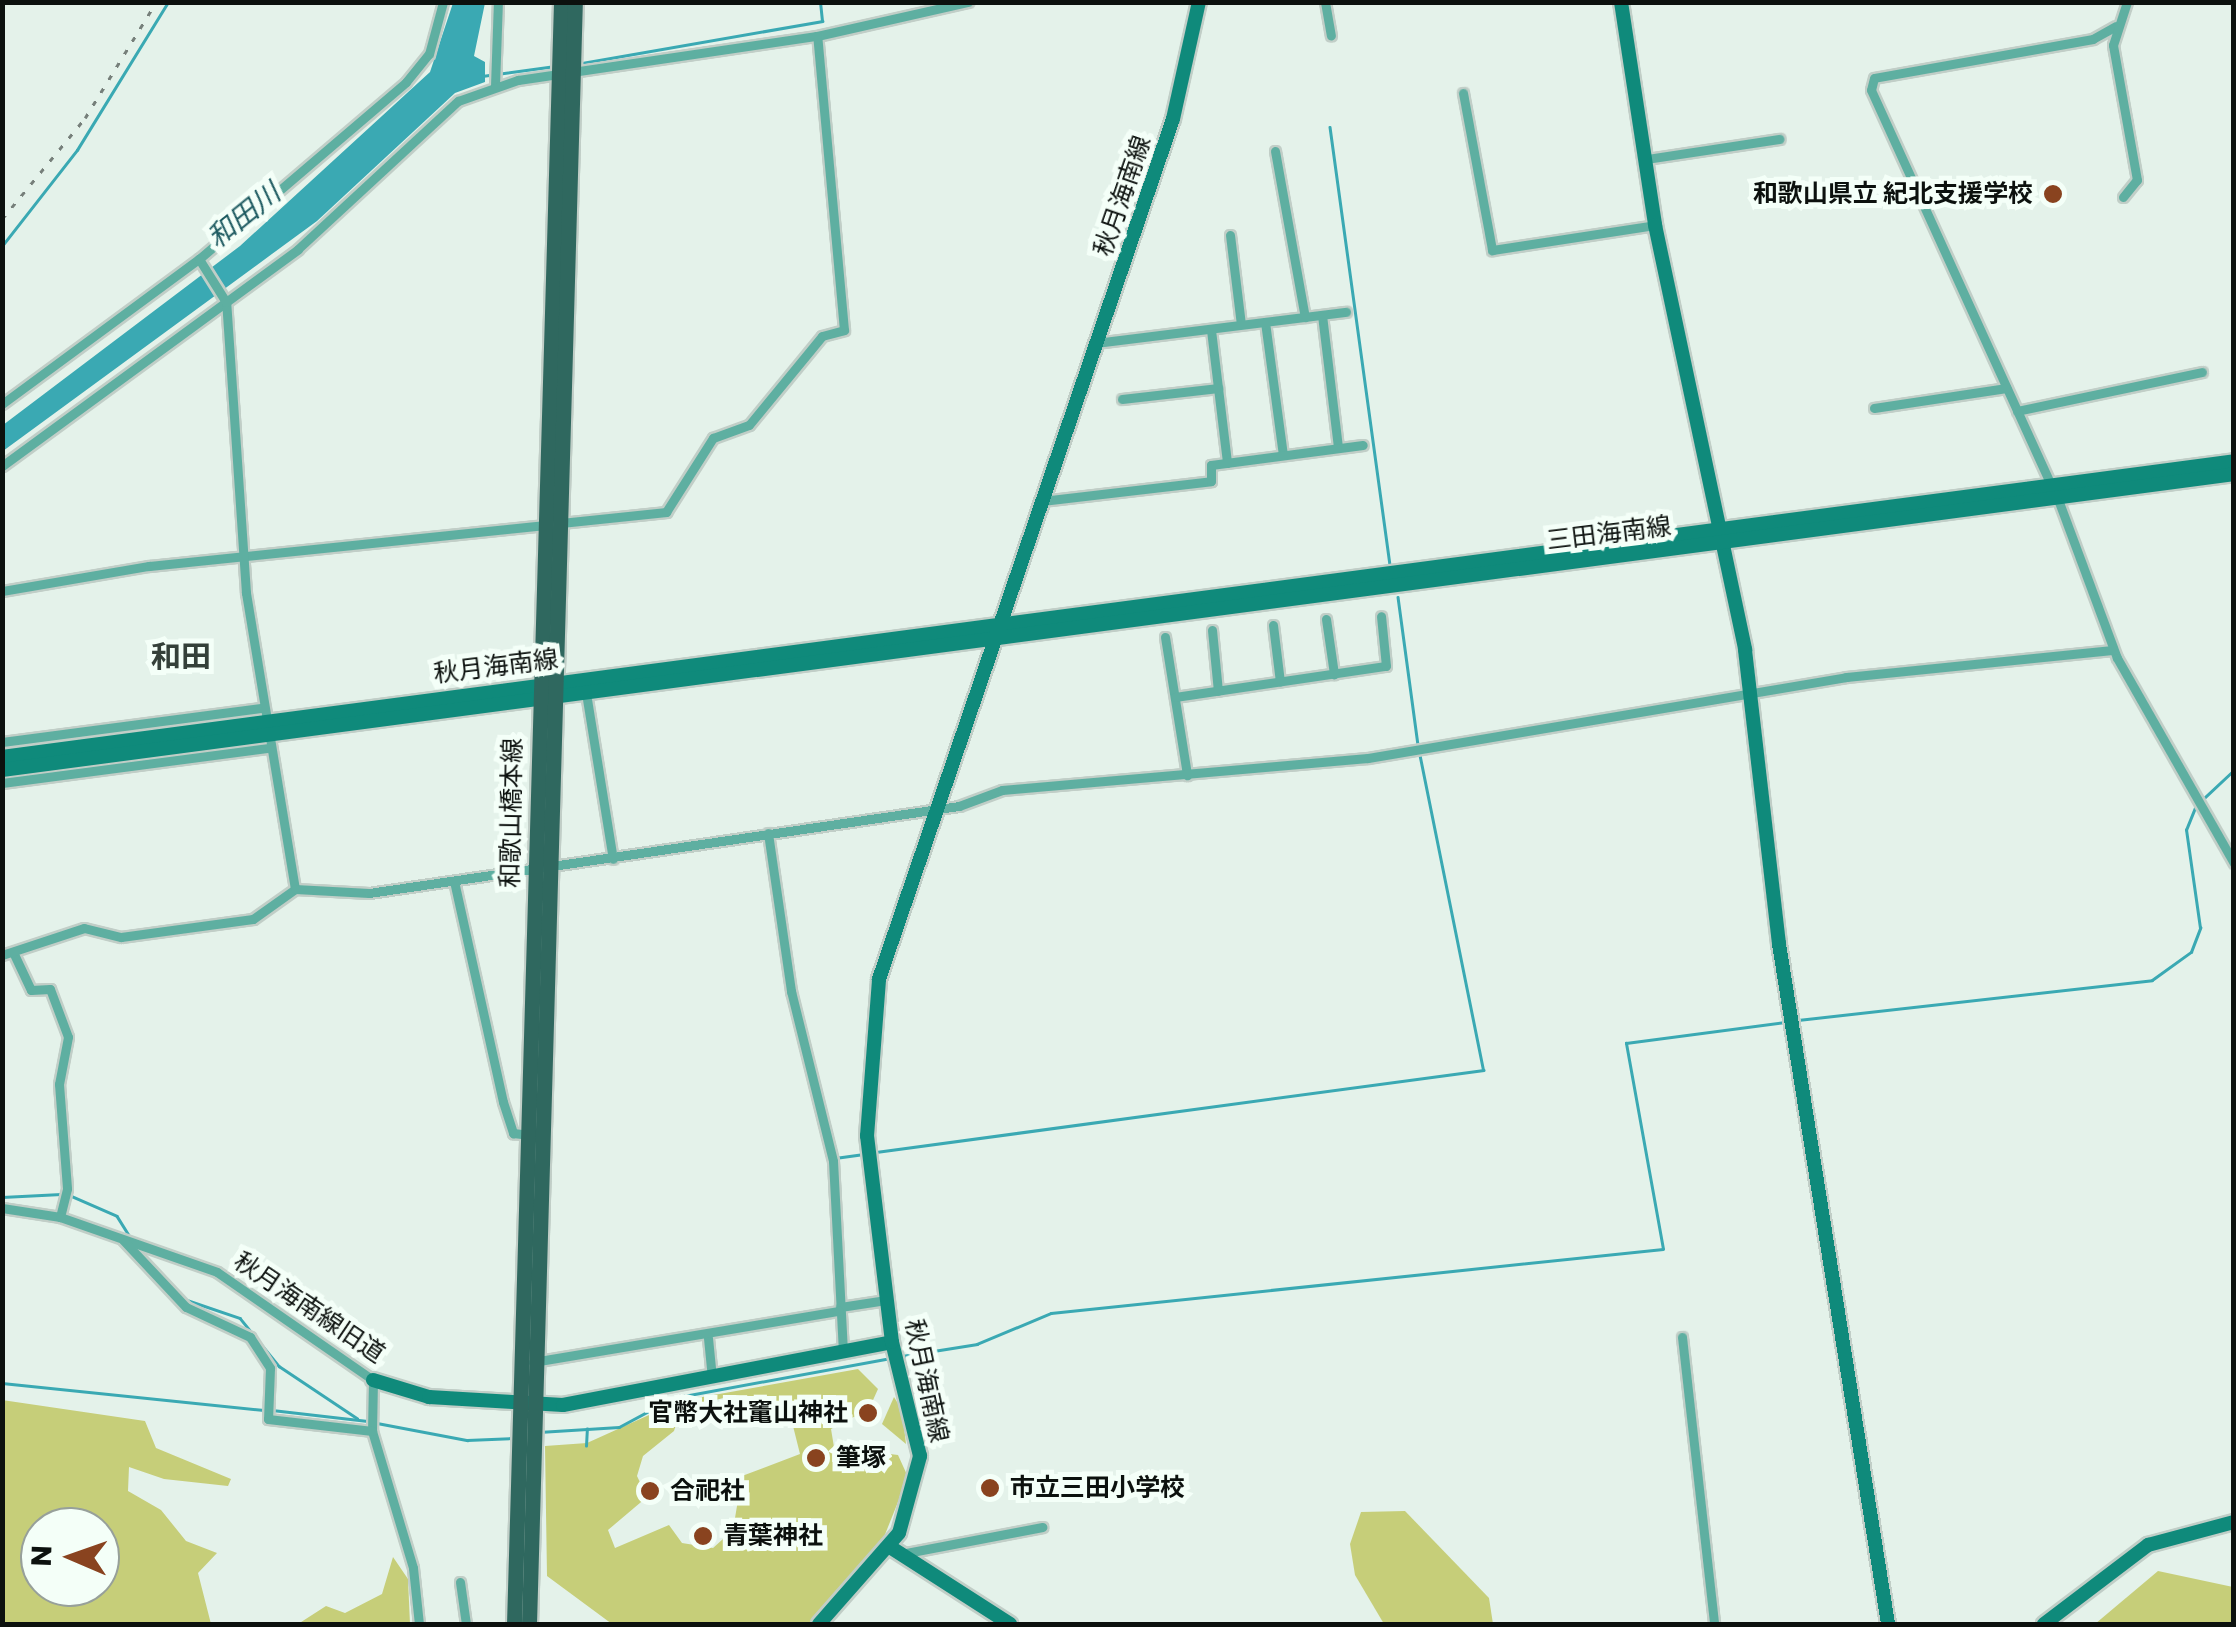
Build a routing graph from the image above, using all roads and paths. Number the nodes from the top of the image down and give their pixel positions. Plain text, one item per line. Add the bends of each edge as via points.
1 (442, 2) edge
2 (498, 2) edge
3 (561, 2) edge
4 (575, 2) edge
5 (968, 2) edge
6 (1199, 2) edge
7 (1325, 2) edge
8 (1622, 2) edge
9 (2128, 2) edge
10 (2116, 26) junction
11 (1331, 35) dead end
12 (817, 36) junction
13 (566, 74) junction
14 (495, 86) junction
15 (1463, 93) dead end
16 (1779, 140) dead end
17 (1274, 151) dead end
18 (1646, 159) junction
19 (2123, 197) dead end
20 (1655, 225) junction
21 (1230, 235) dead end
22 (200, 261) junction
23 (226, 302) junction
24 (1346, 312) dead end
25 (1322, 315) junction
26 (1304, 317) junction
27 (1265, 322) junction
28 (1241, 324) junction
29 (1210, 330) junction
30 (1096, 343) junction
31 (2202, 372) dead end
32 (1218, 388) junction
33 (2006, 388) junction
34 (1122, 399) dead end
35 (2, 404) edge
36 (1874, 408) dead end
37 (2017, 411) junction
38 (1363, 445) dead end
39 (1338, 448) junction
40 (1283, 455) junction
41 (2234, 461) edge
42 (1227, 463) junction
43 (2, 466) edge
44 (2234, 474) edge
45 (2054, 491) junction
46 (1042, 501) junction
47 (554, 524) junction
48 (1724, 535) junction
49 (246, 554) junction
50 (2, 591) edge
51 (1382, 616) dead end
52 (1326, 620) dead end
53 (1274, 624) dead end
54 (1212, 630) dead end
55 (994, 633) junction
56 (1165, 637) dead end
57 (2113, 650) junction
58 (1334, 674) junction
59 (548, 682) junction
60 (1280, 682) junction
61 (1218, 690) junction
62 (1749, 692) junction
63 (586, 693) junction
64 (1175, 697) junction
65 (548, 700) junction
66 (265, 728) junction
67 (2, 742) edge
68 (2, 757) edge
69 (25, 761) junction
70 (2, 770) edge
71 (1187, 775) junction
72 (2, 783) edge
73 (936, 807) junction
74 (768, 833) junction
75 (614, 859) junction
76 (2234, 863) edge
77 (544, 868) junction
78 (454, 881) junction
79 (295, 890) junction
80 (8, 953) edge
81 (534, 1135) junction
82 (2, 1208) edge
83 (60, 1217) junction
84 (122, 1238) junction
85 (886, 1300) junction
86 (840, 1309) junction
87 (708, 1338) junction
88 (1682, 1338) dead end
89 (894, 1352) junction
90 (843, 1353) junction
91 (532, 1362) junction
92 (712, 1378) junction
93 (374, 1380) junction
94 (523, 1404) junction
95 (372, 1429) junction
96 (522, 1449) junction
97 (2234, 1522) edge
98 (1042, 1526) dead end
99 (896, 1550) junction
100 (460, 1582) dead end
101 (419, 1624) edge
102 (466, 1624) edge
103 (514, 1624) edge
104 (529, 1624) edge
105 (820, 1624) edge
106 (1010, 1624) edge
107 (1714, 1624) edge
108 (1888, 1624) edge
109 (2044, 1624) edge

1 - 22 street via 429,54 406,82
2 - 14 street
3 - 13 main road, 和歌山橋本線
4 - 13 main road, 和歌山橋本線
5 - 12 street
6 - 30 main road, 秋月海南線 via 1183,88
7 - 11 street
8 - 18 main road
9 - 10 street
10 - 19 street via 2137,180
10 - 33 street via 2094,39 1874,78 1875,104
12 - 13 street
12 - 47 street via 844,330 822,336 749,426 713,438 666,512
13 - 14 street
13 - 47 main road, 和歌山橋本線
14 - 23 street via 458,101
15 - 20 street via 1492,250
16 - 18 street
17 - 26 street
18 - 20 main road
20 - 48 main road
21 - 28 street
22 - 23 street
22 - 35 street
23 - 43 street
23 - 49 street
24 - 25 street
25 - 26 street
25 - 39 street
26 - 27 street
27 - 28 street
27 - 40 street
28 - 29 street
29 - 30 street
29 - 32 street
30 - 46 main road, 秋月海南線
31 - 37 street
32 - 34 street
32 - 42 street
33 - 36 street
33 - 37 street
37 - 45 street
38 - 39 street
39 - 40 street
40 - 42 street
41 - 45 main road, 三田海南線
42 - 46 street via 1211,465 1211,481
44 - 45 main road, 三田海南線
45 - 48 main road, 三田海南線
45 - 57 street
46 - 55 main road, 秋月海南線
47 - 49 street
47 - 59 main road, 和歌山橋本線
48 - 55 main road, 三田海南線
48 - 62 main road
49 - 50 street
49 - 66 street
51 - 58 street via 1386,666
52 - 58 street
53 - 60 street
54 - 61 street
55 - 59 main road, 秋月海南線
55 - 63 main road, 秋月海南線
55 - 73 main road, 秋月海南線
56 - 64 street
57 - 62 street
57 - 76 street
58 - 60 street
59 - 65 main road, 和歌山橋本線
59 - 66 main road, 秋月海南線
60 - 61 street
61 - 64 street
62 - 71 street via 1368,758
62 - 108 main road via 1779,944
63 - 65 main road, 秋月海南線
63 - 75 street
64 - 71 street
65 - 66 main road, 秋月海南線
65 - 77 main road, 和歌山橋本線
66 - 67 street
66 - 69 main road, 秋月海南線
66 - 72 street
66 - 79 street
68 - 69 main road, 秋月海南線
69 - 70 main road, 秋月海南線
71 - 73 street via 1002,790
73 - 74 street
73 - 85 main road, 秋月海南線 via 870,1030 866,1136
74 - 75 street
74 - 86 street via 791,992 833,1161
75 - 77 street
77 - 78 street
77 - 81 main road, 和歌山橋本線
78 - 79 street via 369,893
78 - 81 street via 503,1102 513,1133
79 - 80 street via 254,919 121,937 84,928
80 - 83 street via 31,990 50,988 68,1037 58,1084 67,1189
81 - 91 main road, 和歌山橋本線
81 - 94 main road, 和歌山橋本線
82 - 83 street, 秋月海南線旧道
83 - 84 street, 秋月海南線旧道
84 - 93 street, 秋月海南線旧道 via 217,1272
84 - 95 street via 186,1307 250,1337 270,1368 268,1420
85 - 86 street
85 - 89 main road, 秋月海南線
86 - 87 street
86 - 90 street
87 - 91 street
87 - 92 street
88 - 107 street
89 - 90 main road, 秋月海南線旧道
89 - 99 main road, 秋月海南線 via 920,1456
90 - 92 main road, 秋月海南線旧道
91 - 94 main road, 和歌山橋本線
92 - 94 main road, 秋月海南線旧道
93 - 94 main road, 秋月海南線旧道 via 429,1396
93 - 95 street
94 - 96 main road, 和歌山橋本線
95 - 101 street via 413,1568
96 - 103 main road, 和歌山橋本線
96 - 104 main road, 和歌山橋本線
97 - 109 main road via 2148,1545
98 - 99 street
99 - 105 main road
99 - 106 main road
100 - 102 street

